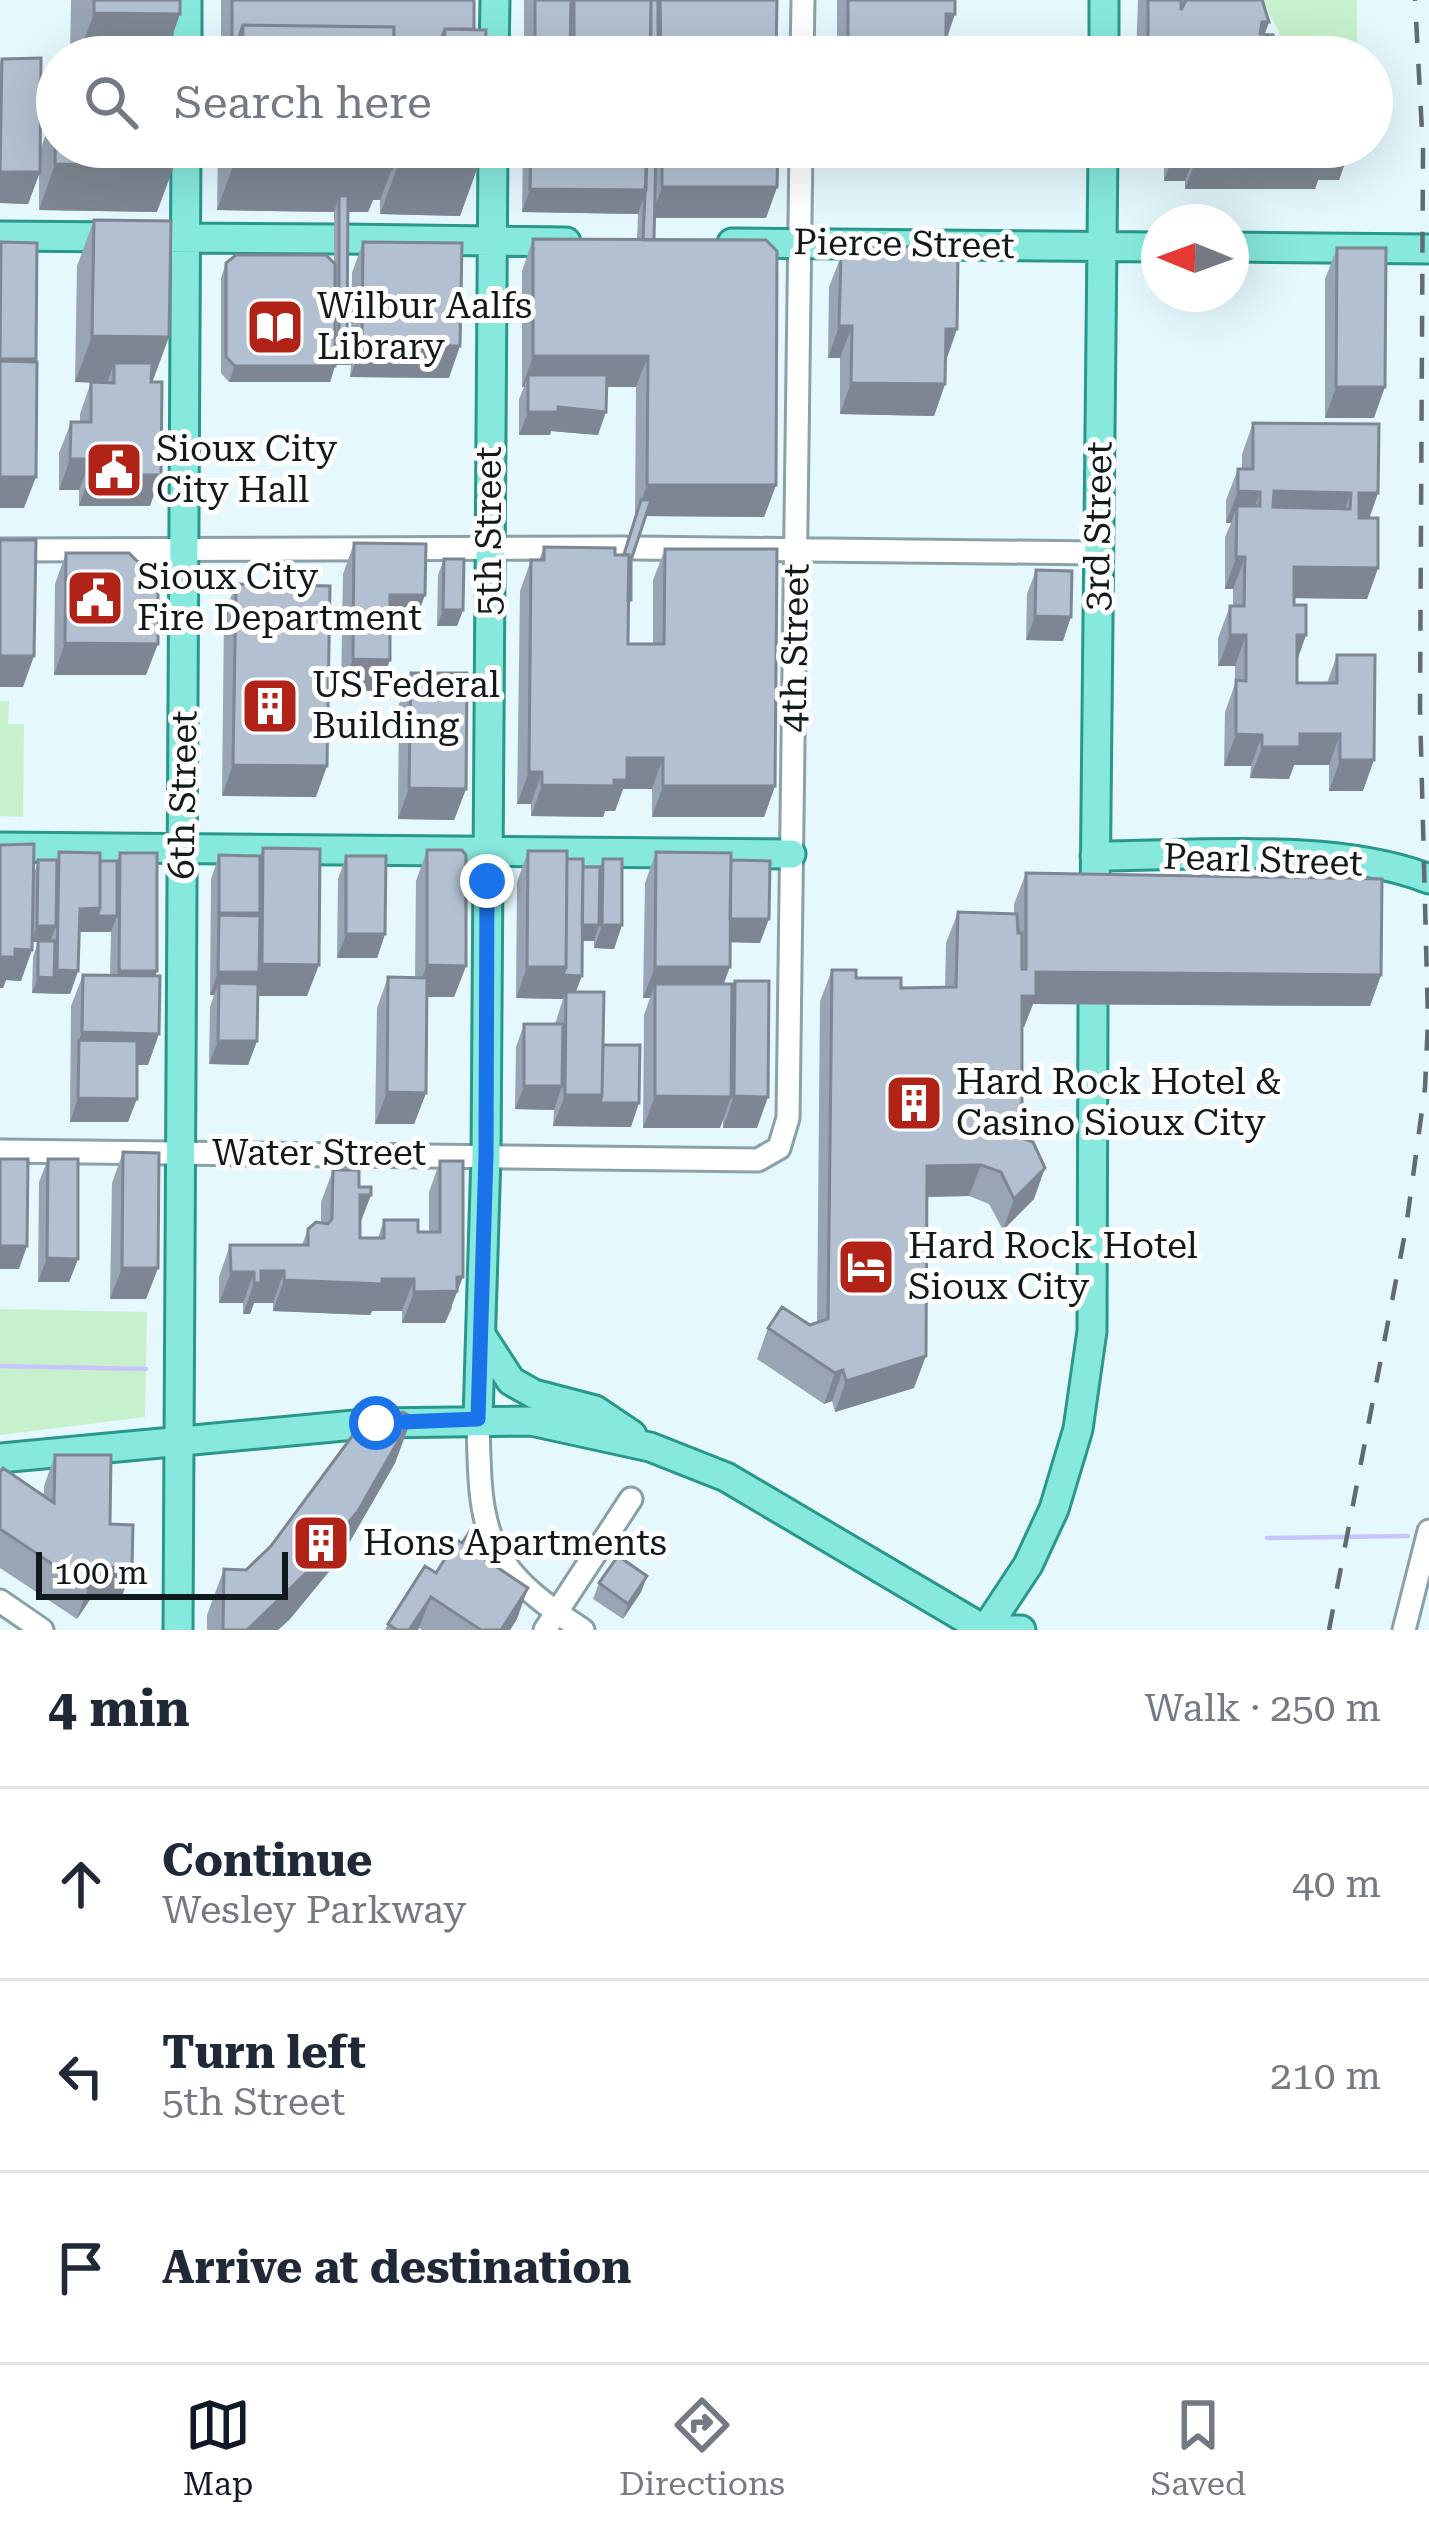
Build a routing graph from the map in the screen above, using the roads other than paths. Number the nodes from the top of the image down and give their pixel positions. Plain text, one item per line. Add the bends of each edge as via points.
1 (188, 0) edge
2 (495, 0) edge
3 (803, 0) edge
4 (1104, 0) edge
5 (187, 36) edge
6 (494, 36) edge
7 (802, 36) edge
8 (1104, 36) edge
9 (186, 168) edge
10 (493, 168) edge
11 (801, 168) edge
12 (1102, 168) edge
13 (0, 236) edge
14 (187, 238) junction
15 (492, 241) junction
16 (590, 242) edge
17 (710, 243) edge
18 (800, 244) junction
19 (1100, 246) junction
20 (1141, 247) edge
21 (1249, 248) edge
22 (1429, 249) edge
23 (489, 547) junction
24 (796, 549) junction
25 (0, 550) edge
26 (184, 551) junction
27 (1097, 553) junction
28 (0, 847) edge
29 (182, 848) junction
30 (487, 851) junction
31 (791, 854) junction
32 (1095, 856) junction
33 (1429, 879) edge
34 (1095, 905) edge
35 (1094, 1004) dead end
36 (779, 1148) joint
37 (0, 1151) edge
38 (179, 1152) junction
39 (486, 1155) junction
40 (483, 1338) junction
41 (478, 1419) junction
42 (178, 1443) junction
43 (650, 1448) junction
44 (0, 1459) edge
45 (631, 1499) dead end
46 (1429, 1531) edge
47 (0, 1601) edge
48 (550, 1621) edge
49 (42, 1630) edge
50 (178, 1630) edge
51 (583, 1630) edge
52 (985, 1630) edge
53 (1021, 1630) edge
54 (1404, 1630) edge

1 - 5 main road
2 - 6 main road
3 - 7 street
4 - 8 main road
9 - 14 main road, 6th Street
10 - 15 main road, 5th Street
11 - 18 street, 4th Street
12 - 19 main road, 3rd Street
13 - 14 main road
14 - 15 main road
14 - 26 main road, 6th Street
15 - 16 main road
15 - 23 main road, 5th Street
17 - 18 main road, Pierce Street
18 - 19 main road, Pierce Street
18 - 24 street, 4th Street
19 - 20 main road, Pierce Street
19 - 27 main road, 3rd Street
21 - 22 main road
23 - 24 street
23 - 26 street
23 - 30 main road, 5th Street
24 - 27 street
24 - 31 street, 4th Street
25 - 26 street
26 - 29 main road, 6th Street
27 - 32 main road, 3rd Street
28 - 29 main road
29 - 30 main road
29 - 38 main road, 6th Street
30 - 31 main road
30 - 39 main road, 5th Street
31 - 36 street, 4th Street via 788,1118
32 - 33 main road, Pearl Street via 1306,856
32 - 34 main road, 3rd Street
35 - 52 main road via 1092,1331 1078,1430 1028,1565
36 - 39 street, Water Street via 758,1160
37 - 38 street, Water Street
38 - 39 street, Water Street
38 - 42 main road, 6th Street
39 - 40 main road, 5th Street
40 - 41 main road, 5th Street
40 - 43 main road via 511,1381 596,1410
41 - 42 main road
41 - 43 main road via 531,1421
41 - 48 street via 484,1520 516,1580
42 - 44 main road
42 - 50 main road, 6th Street
43 - 52 main road via 725,1477
45 - 48 street
46 - 54 street
47 - 49 street
48 - 51 street
52 - 53 main road

